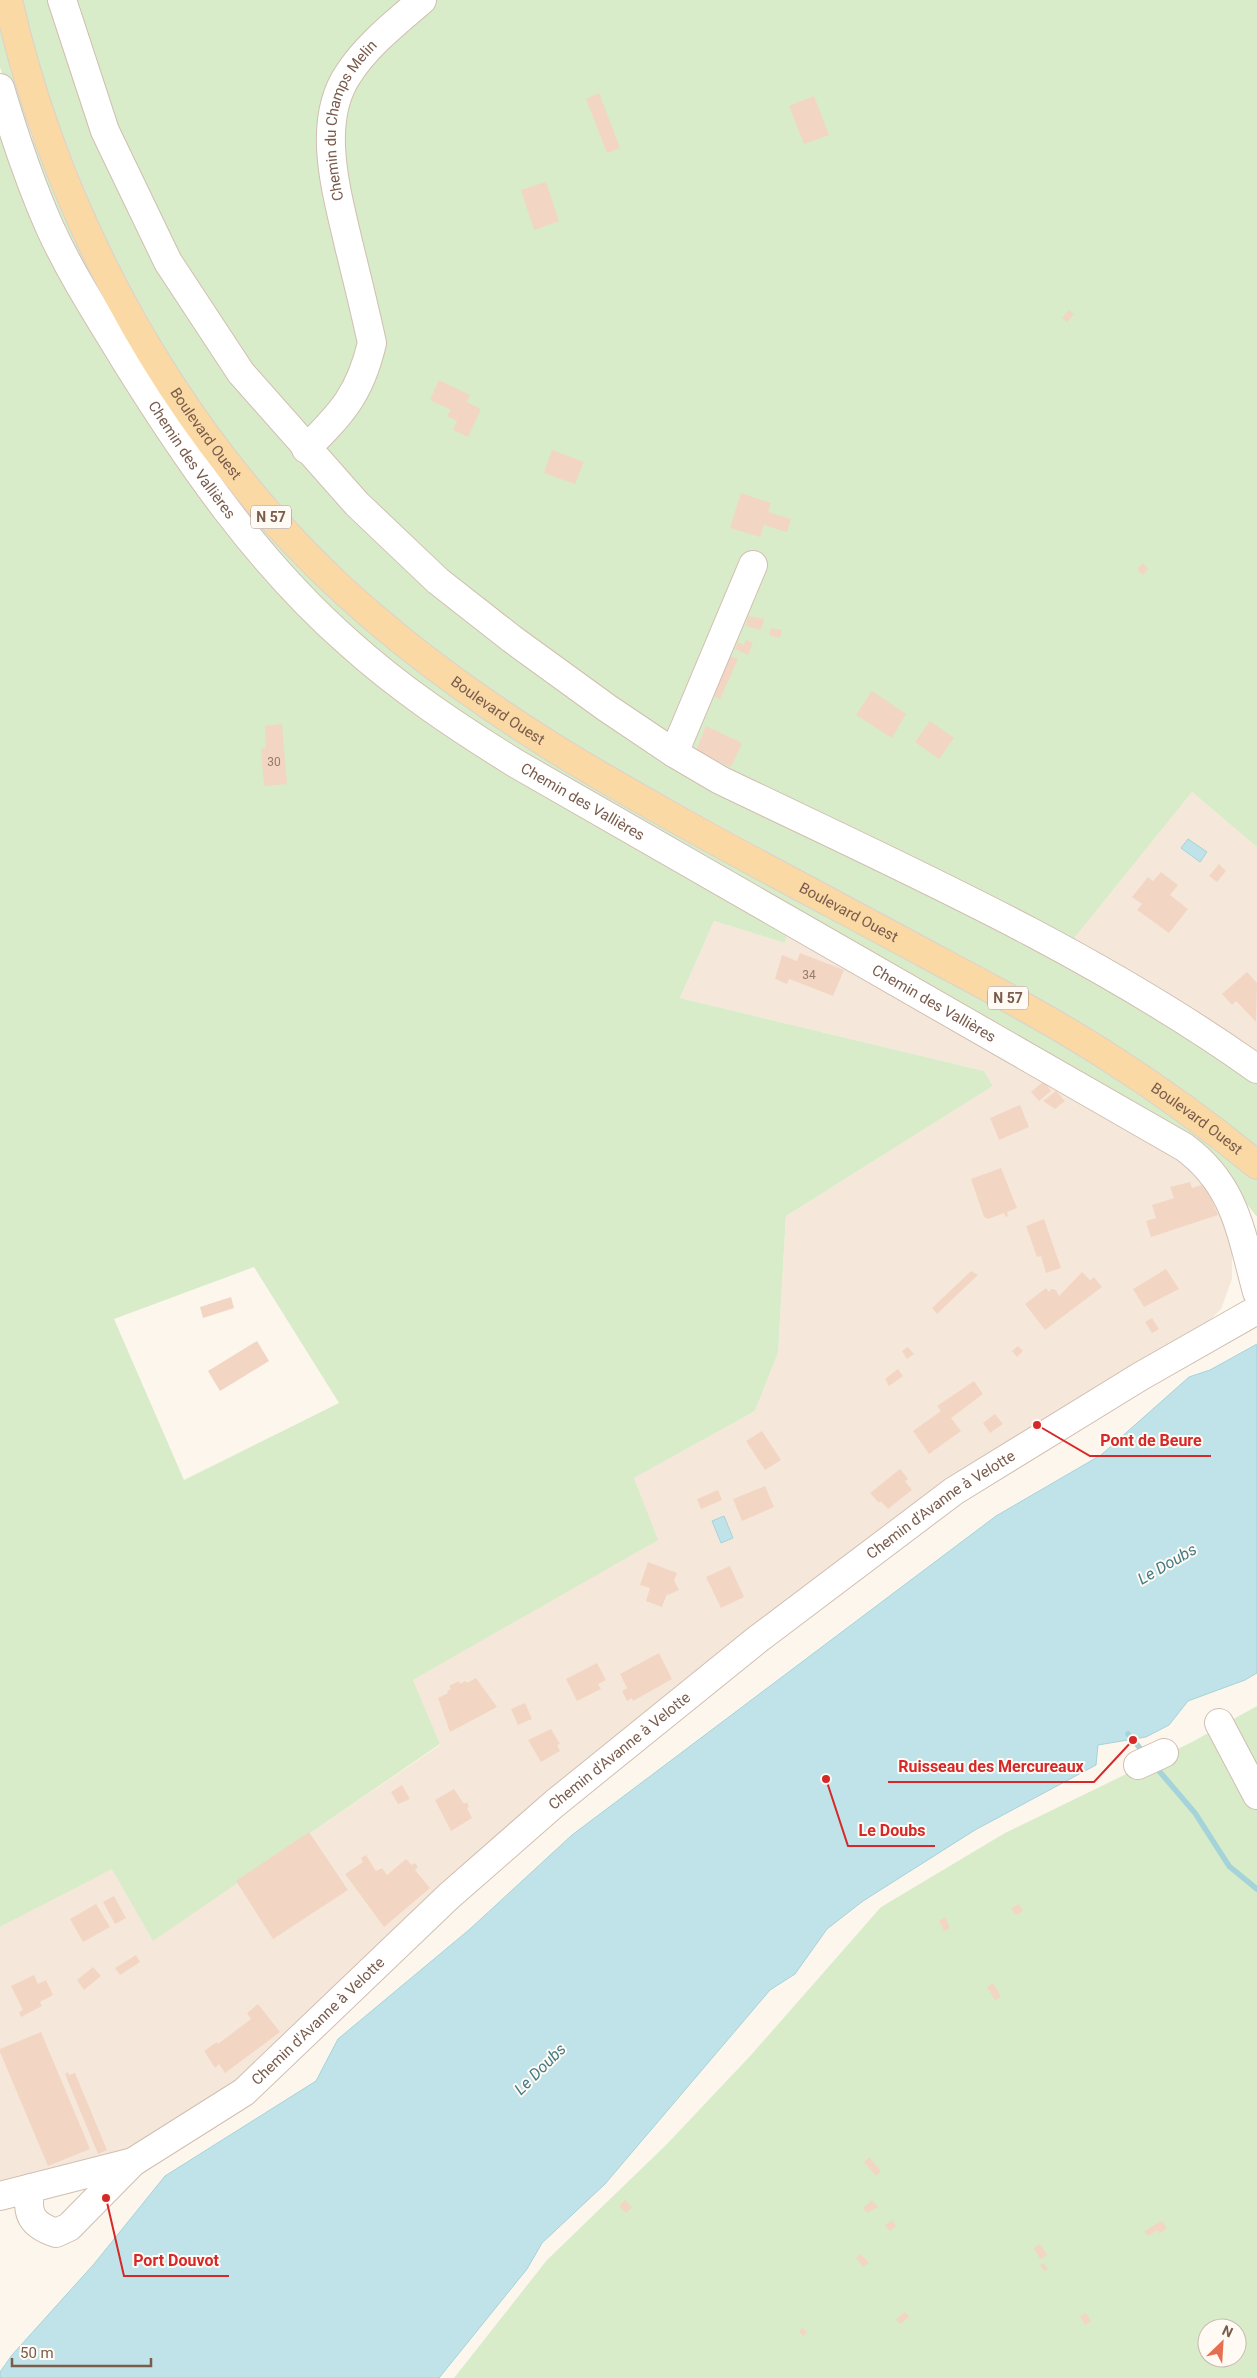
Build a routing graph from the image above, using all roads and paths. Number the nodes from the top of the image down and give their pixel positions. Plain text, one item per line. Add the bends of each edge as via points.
1 (8, 0) edge
2 (62, 0) edge
3 (422, 0) edge
4 (0, 88) edge
5 (0, 157) edge
6 (26, 170) junction
7 (306, 448) junction
8 (753, 565) dead end
9 (674, 753) junction
10 (1257, 1070) edge
11 (1257, 1165) edge
12 (1257, 1292) edge
13 (1257, 1310) edge
14 (1219, 1723) dead end
15 (1164, 1753) dead end
16 (1138, 1765) dead end
17 (1257, 1795) edge
18 (133, 2162) junction
19 (31, 2188) junction
20 (0, 2196) edge

1 - 11 main road, Boulevard Ouest / N 57 via 25,66 54,152 94,246 122,301 172,385 225,460 274,519 337,584 407,645 530,733 667,813 1049,1021 1170,1098
2 - 7 street via 105,131 168,262 241,373
3 - 7 street, Chemin du Champs Melin via 377,40 349,73 337,96 332,124 332,174 372,343 365,371 352,397 334,421
4 - 6 street, Chemin des Vallières
5 - 6 street
6 - 12 street, Chemin des Vallières via 50,229 78,281 195,469 260,551 348,642 424,703 515,763 1184,1146 1208,1167 1228,1196
7 - 9 street via 356,504 438,581 512,639
8 - 9 street
9 - 10 street via 720,780 1072,953 1216,1040
13 - 18 street, Chemin d'Avanne à Velotte via 1020,1449 891,1537 758,1639 554,1804 449,1896 244,2092
14 - 17 street
15 - 16 street
18 - 19 street, Chemin d'Avanne à Velotte
18 - 19 street via 69,2227 56,2233 41,2228 33,2220 29,2208
19 - 20 street, Chemin d'Avanne à Velotte

